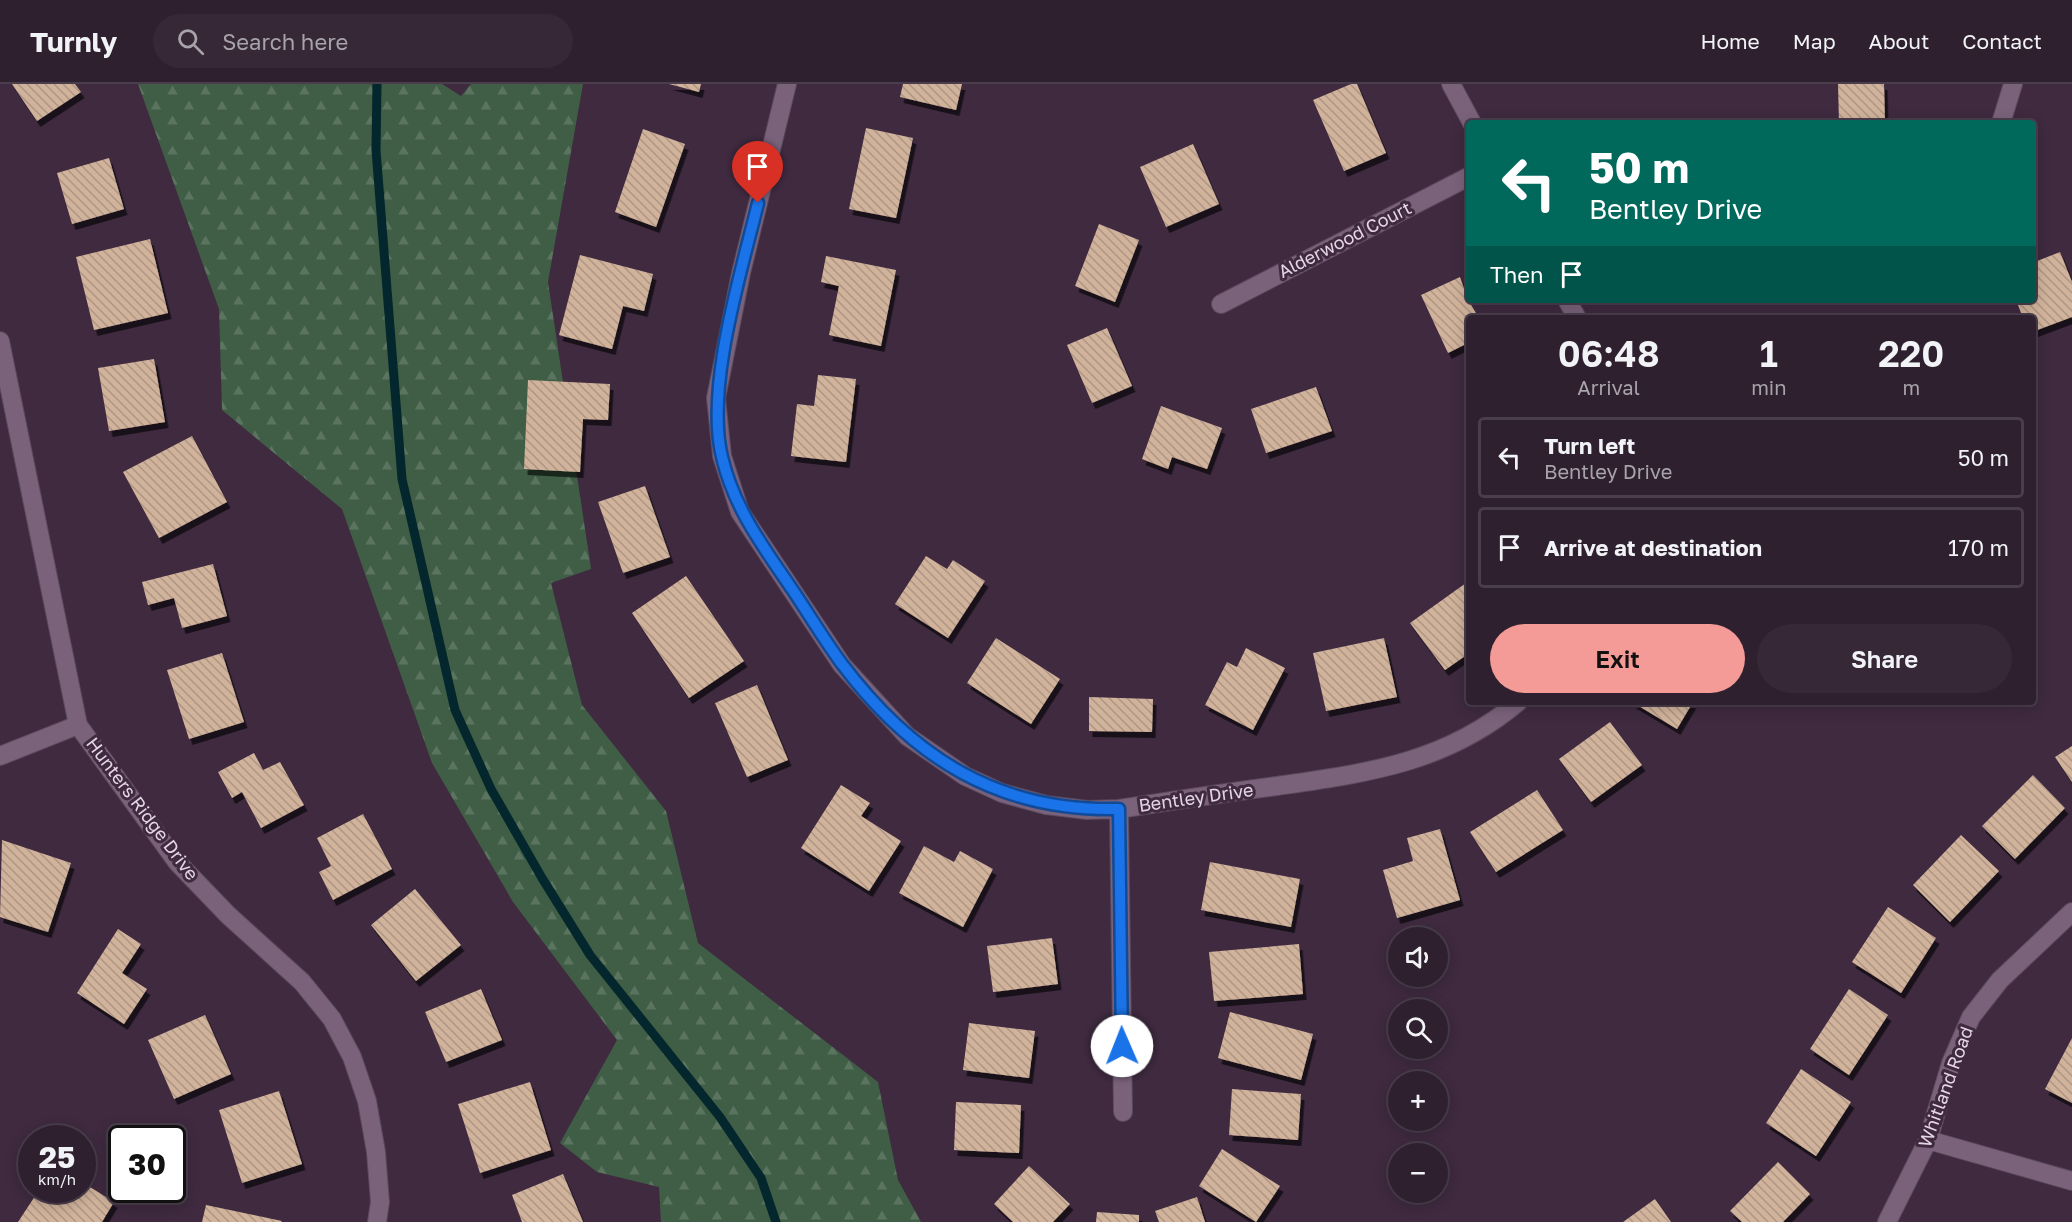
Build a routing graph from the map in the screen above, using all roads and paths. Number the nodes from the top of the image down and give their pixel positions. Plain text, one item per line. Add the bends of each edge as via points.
1 (787, 84) edge
2 (1451, 84) edge
3 (2013, 84) edge
4 (1470, 120) edge
5 (2002, 120) edge
6 (1466, 178) edge
7 (1221, 304) dead end
8 (0, 341) edge
9 (1514, 705) edge
10 (78, 725) junction
11 (0, 756) edge
12 (1119, 809) junction
13 (2072, 912) edge
14 (1123, 1112) dead end
15 (1928, 1140) junction
16 (2072, 1181) edge
17 (377, 1222) edge
18 (1887, 1222) edge

1 - 12 street, Bentley Drive via 741,273 716,398 722,456 740,512 842,665 907,736 965,776 1002,793 1046,805
2 - 4 street
3 - 5 street
6 - 7 street, Alderwood Court
8 - 10 street, Hunters Ridge Drive
9 - 12 street, Bentley Drive via 1465,740 1431,755 1372,772
10 - 11 street
10 - 17 street, Hunters Ridge Drive via 177,862 302,982 332,1019 352,1057 367,1101 376,1152 380,1202
12 - 14 street
13 - 15 street, Whitland Road via 2000,980 1971,1017 1951,1063
15 - 16 street
15 - 18 street, Whitland Road

